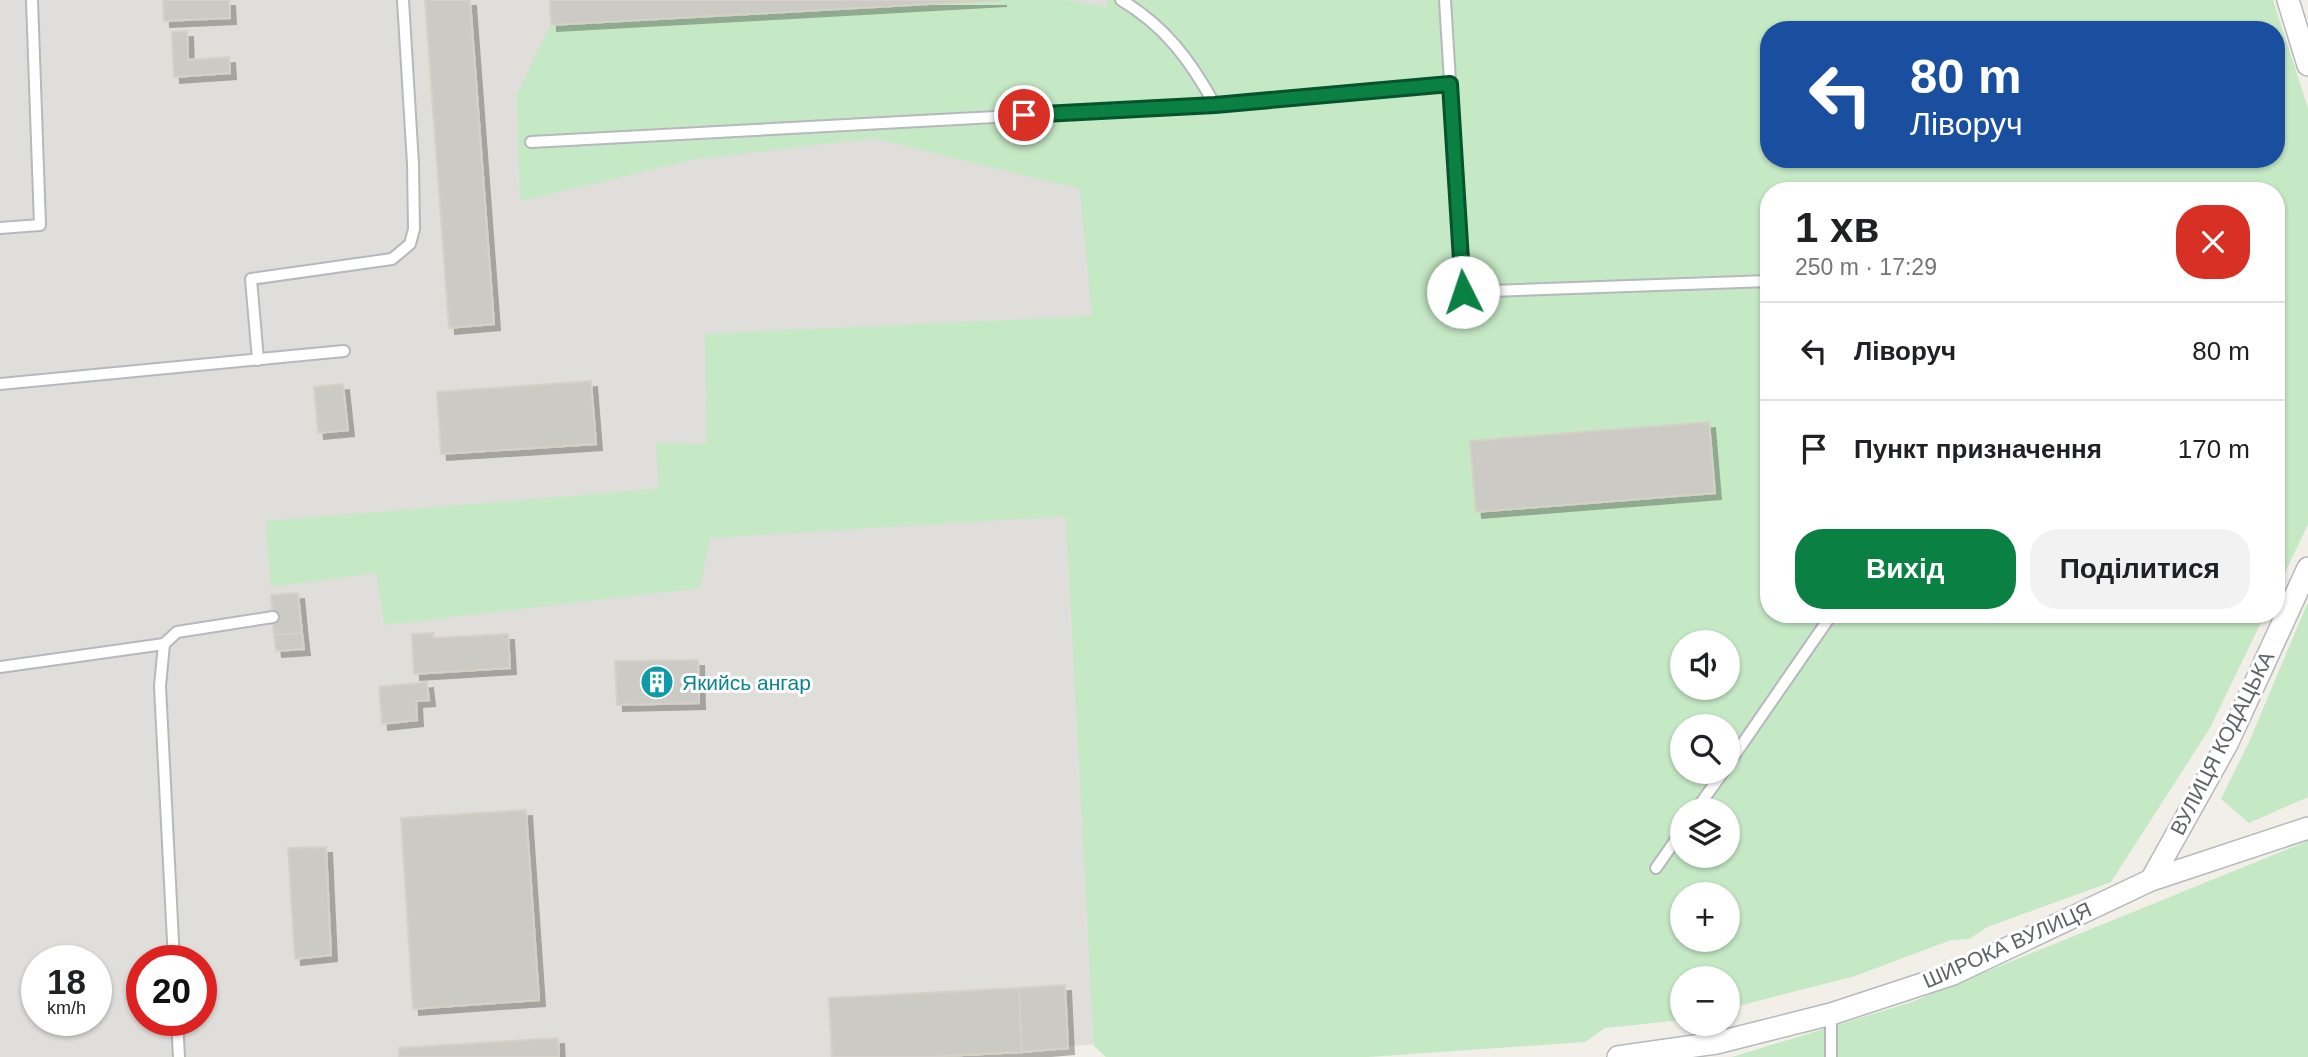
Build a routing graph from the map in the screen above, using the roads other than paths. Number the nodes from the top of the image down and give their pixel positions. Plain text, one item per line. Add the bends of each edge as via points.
1 (32, 0) edge
2 (403, 0) edge
3 (1121, 0) edge
4 (1445, 0) edge
5 (2288, 0) edge
6 (2308, 65) edge
7 (1450, 84) junction
8 (1215, 105) junction
9 (531, 142) dead end
10 (0, 228) edge
11 (1760, 281) edge
12 (344, 351) dead end
13 (258, 360) junction
14 (0, 384) edge
15 (2308, 568) edge
16 (273, 617) dead end
17 (2285, 618) edge
18 (1826, 623) edge
19 (2283, 623) edge
20 (164, 644) junction
21 (0, 667) edge
22 (1740, 747) edge
23 (2308, 828) edge
24 (1670, 848) edge
25 (1656, 868) dead end
26 (2151, 880) junction
27 (173, 945) edge
28 (1831, 1014) junction
29 (178, 1036) edge
30 (179, 1057) edge
31 (1618, 1057) edge
32 (1831, 1057) edge

1 - 10 lane via 40,225
2 - 13 lane via 414,163 413,238 392,259 251,279
3 - 8 lane via 1174,40
4 - 7 lane
5 - 6 street
7 - 8 lane
7 - 11 lane via 1463,292
8 - 9 lane
12 - 13 lane
13 - 14 lane
15 - 17 street, ВУЛИЦЯ КОДАЦЬКА
16 - 20 lane via 177,632
18 - 22 lane
19 - 26 street, ВУЛИЦЯ КОДАЦЬКА via 2227,744
20 - 21 lane
20 - 27 lane via 160,686
23 - 26 street, ШИРОКА ВУЛИЦЯ
24 - 25 lane
26 - 28 street, ШИРОКА ВУЛИЦЯ via 1953,974
28 - 31 street, ШИРОКА ВУЛИЦЯ via 1716,1043
28 - 32 lane
29 - 30 lane

